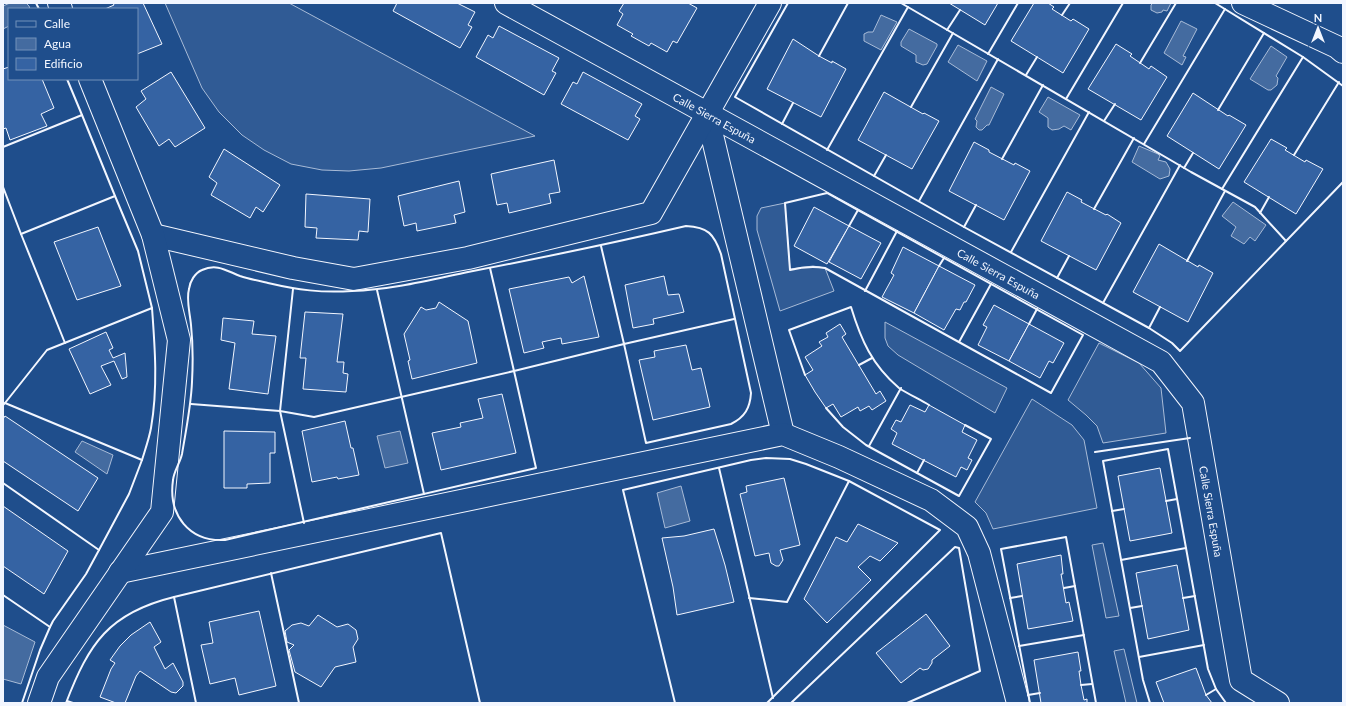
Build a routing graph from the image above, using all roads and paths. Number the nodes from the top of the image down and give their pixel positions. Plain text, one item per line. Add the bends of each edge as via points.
1 (506, 3) edge
2 (770, 3) edge
3 (1243, 3) edge
4 (1343, 52) edge
5 (90, 80) edge
6 (707, 114) junction
7 (153, 235) junction
8 (782, 434) junction
9 (120, 572) junction
10 (39, 703) edge
11 (1018, 703) edge
12 (1278, 703) edge

1 - 6 street, Calle Sierra Espuña
2 - 6 street
3 - 4 street
5 - 7 street
6 - 7 street via 651,213 468,258 354,279 293,268
6 - 8 street
6 - 12 street, Calle Sierra Espuña via 1161,362 1193,402 1241,680
7 - 9 street via 179,340 162,512
8 - 9 street
8 - 11 street via 932,500 966,527 979,553
9 - 10 street via 48,677

